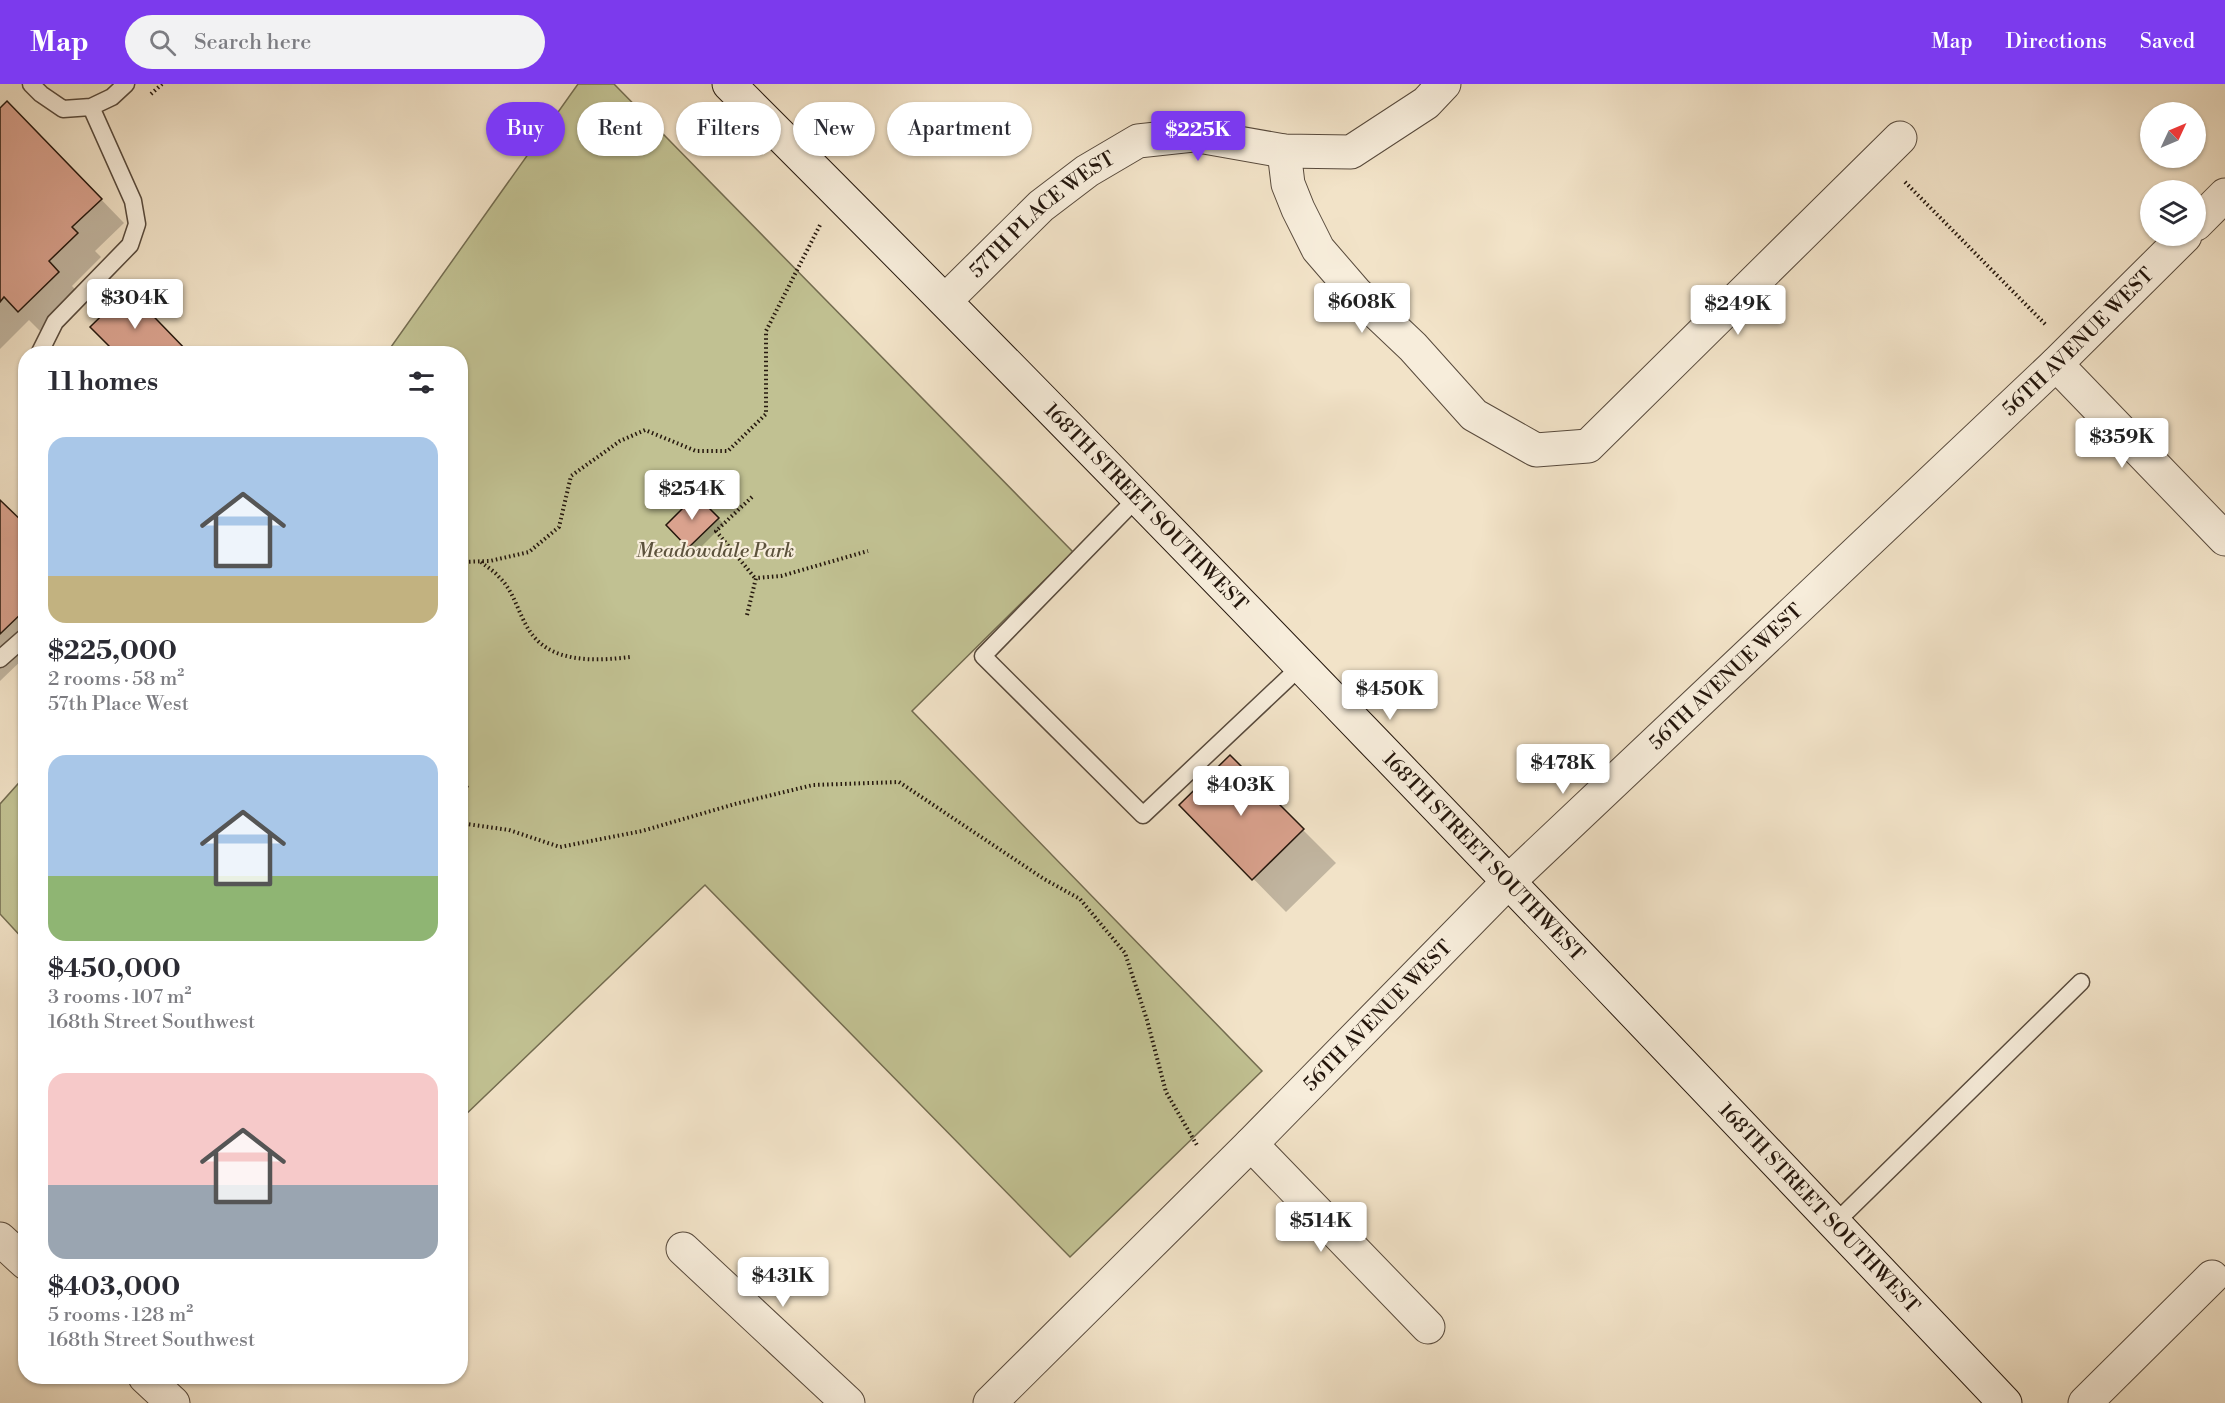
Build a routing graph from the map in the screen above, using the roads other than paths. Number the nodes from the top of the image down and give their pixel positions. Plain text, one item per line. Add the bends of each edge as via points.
1 (31, 84) edge
2 (126, 84) edge
3 (729, 84) edge
4 (1444, 84) edge
5 (91, 107) junction
6 (1891, 148) road end
7 (1284, 151) junction
8 (2225, 195) edge
9 (2206, 214) edge
10 (2175, 246) edge
11 (946, 300) junction
12 (43, 346) edge
13 (2063, 357) junction
14 (1138, 497) junction
15 (2225, 539) edge
16 (18, 643) edge
17 (0, 659) edge
18 (1301, 666) junction
19 (1509, 881) junction
20 (2081, 982) dead end
21 (1251, 1144) junction
22 (1835, 1223) junction
23 (0, 1239) edge
24 (683, 1250) dead end
25 (18, 1256) edge
26 (2212, 1277) dead end
27 (1428, 1327) dead end
28 (152, 1384) edge
29 (172, 1403) edge
30 (849, 1403) edge
31 (990, 1403) edge
32 (2005, 1403) edge
33 (2085, 1403) edge

1 - 5 lane via 63,109
2 - 5 lane via 112,97
3 - 11 street, 168TH STREET SOUTHWEST
4 - 7 street, 57TH PLACE WEST via 1426,103 1351,152
5 - 12 lane via 133,201 137,224 130,245 55,322
6 - 7 street via 1588,446 1536,450 1474,415 1318,249 1288,184
7 - 11 street, 57TH PLACE WEST via 1193,135 1138,141 1041,206
8 - 9 street
10 - 13 street, 56TH AVENUE WEST
11 - 14 street, 168TH STREET SOUTHWEST
13 - 15 street
13 - 19 street, 56TH AVENUE WEST
14 - 18 street, 168TH STREET SOUTHWEST
14 - 18 lane via 982,656 1143,815
16 - 17 lane
18 - 19 street, 168TH STREET SOUTHWEST
19 - 21 street, 56TH AVENUE WEST
19 - 22 street, 168TH STREET SOUTHWEST
20 - 22 lane
21 - 27 street
21 - 31 street, 56TH AVENUE WEST
22 - 32 street, 168TH STREET SOUTHWEST
23 - 25 street
24 - 30 street
26 - 33 street
28 - 29 street

